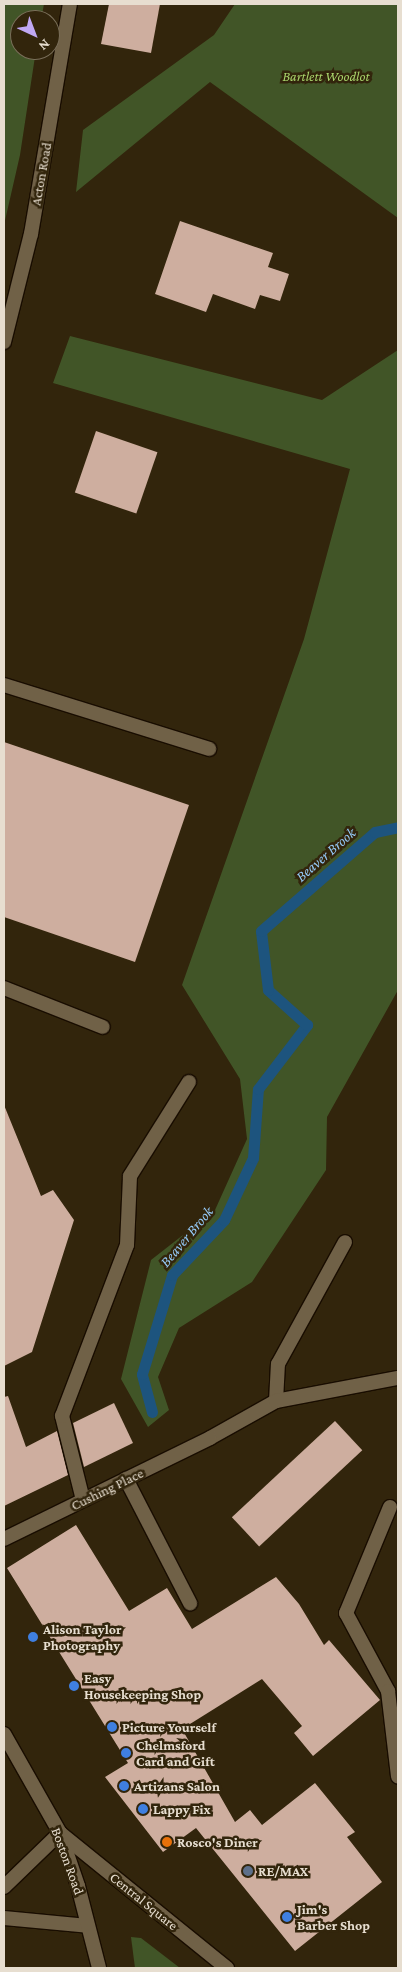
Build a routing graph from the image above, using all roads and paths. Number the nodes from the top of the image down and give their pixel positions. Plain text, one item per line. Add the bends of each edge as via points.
1 (70, 4) edge
2 (4, 342) edge
3 (4, 685) edge
4 (209, 749) dead end
5 (4, 988) edge
6 (103, 1027) dead end
7 (190, 1082) dead end
8 (345, 1242) dead end
9 (398, 1378) edge
10 (276, 1401) junction
11 (126, 1479) junction
12 (83, 1500) junction
13 (390, 1507) dead end
14 (4, 1540) edge
15 (190, 1603) dead end
16 (4, 1734) edge
17 (398, 1776) edge
18 (60, 1833) junction
19 (4, 1887) edge
20 (4, 1918) edge
21 (88, 1926) junction
22 (99, 1968) edge
23 (227, 1968) edge

1 - 2 main road, Acton Road via 31,234
3 - 4 main road
5 - 6 main road
7 - 12 main road via 130,1176 127,1245 62,1416
8 - 10 main road via 278,1364
9 - 10 main road, Cushing Place
10 - 11 main road, Cushing Place
11 - 12 main road, Cushing Place
11 - 15 main road
12 - 14 main road, Cushing Place
13 - 17 main road via 346,1613 388,1691
16 - 18 main road, Boston Road
18 - 19 main road
18 - 21 main road, Boston Road
18 - 23 main road, Central Square
20 - 21 main road
21 - 22 main road, Boston Road

